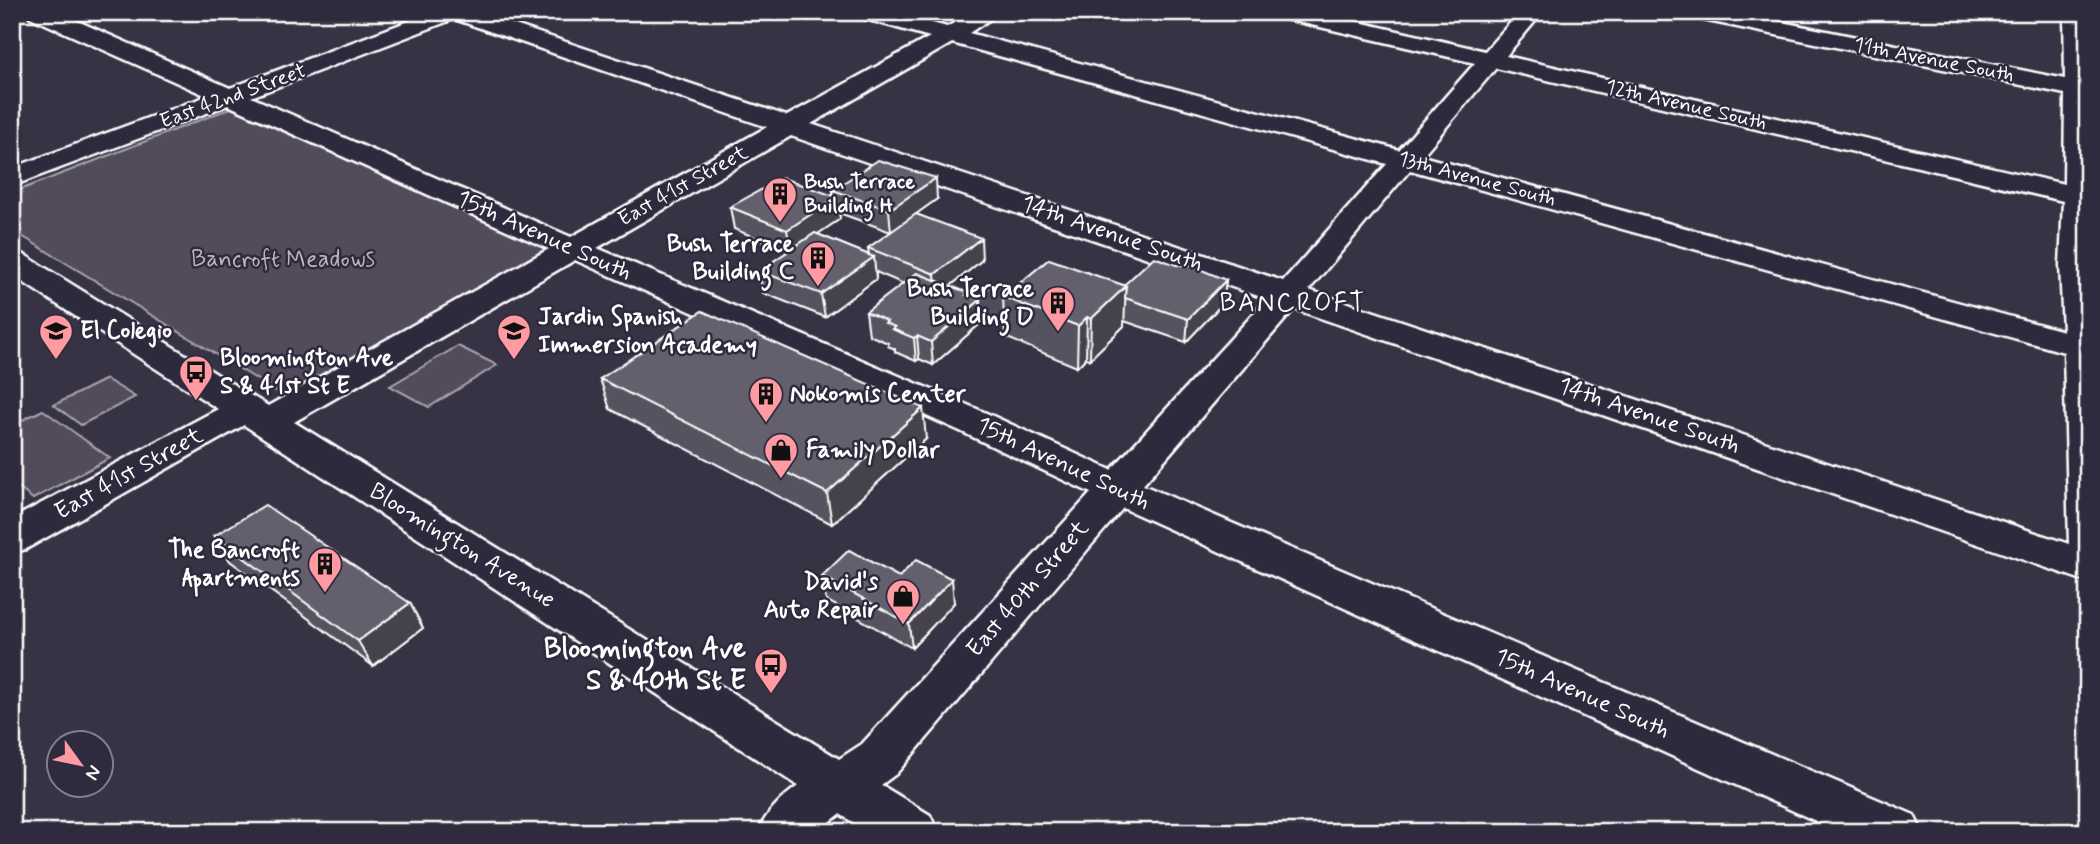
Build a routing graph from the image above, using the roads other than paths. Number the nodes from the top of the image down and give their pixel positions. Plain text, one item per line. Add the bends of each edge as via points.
1 (38, 12) edge
2 (454, 12) edge
3 (866, 12) edge
4 (990, 12) edge
5 (1285, 12) edge
6 (1532, 12) edge
7 (1698, 12) edge
8 (2075, 12) edge
9 (952, 35) junction
10 (1492, 60) junction
11 (2083, 90) edge
12 (230, 97) junction
13 (792, 126) junction
14 (1406, 160) junction
15 (12, 178) edge
16 (2083, 197) edge
17 (572, 248) junction
18 (12, 261) edge
19 (1289, 294) junction
20 (2084, 347) edge
21 (256, 416) junction
22 (1116, 488) junction
23 (12, 538) edge
24 (2087, 560) edge
25 (840, 786) junction
26 (784, 832) edge
27 (912, 832) edge
28 (1896, 832) edge

1 - 12 street, 15th Avenue South
2 - 12 street, East 42nd Street
2 - 13 street, 14th Avenue South
3 - 9 street, 13th Avenue South
4 - 9 street, East 41st Street
5 - 10 street, 12th Avenue South
6 - 10 street, East 40th Street
7 - 11 street, 11th Avenue South
8 - 11 street
9 - 13 street, East 41st Street
9 - 14 street, 13th Avenue South
10 - 14 street, East 40th Street
10 - 16 street, 12th Avenue South
11 - 16 street
12 - 15 street, East 42nd Street
12 - 17 street, 15th Avenue South
13 - 17 street, East 41st Street
13 - 19 street, 14th Avenue South
14 - 19 street, East 40th Street
14 - 20 street, 13th Avenue South
16 - 20 street via 2076,265
17 - 21 street, East 41st Street
17 - 22 street, 15th Avenue South
18 - 21 street, Bloomington Avenue
19 - 22 street, East 40th Street
19 - 24 street, 14th Avenue South
20 - 24 street
21 - 23 street, East 41st Street
21 - 25 street, Bloomington Avenue
22 - 25 street, East 40th Street via 878,759
22 - 28 street, 15th Avenue South
25 - 26 street, East 40th Street via 802,812
25 - 27 street, Bloomington Avenue

